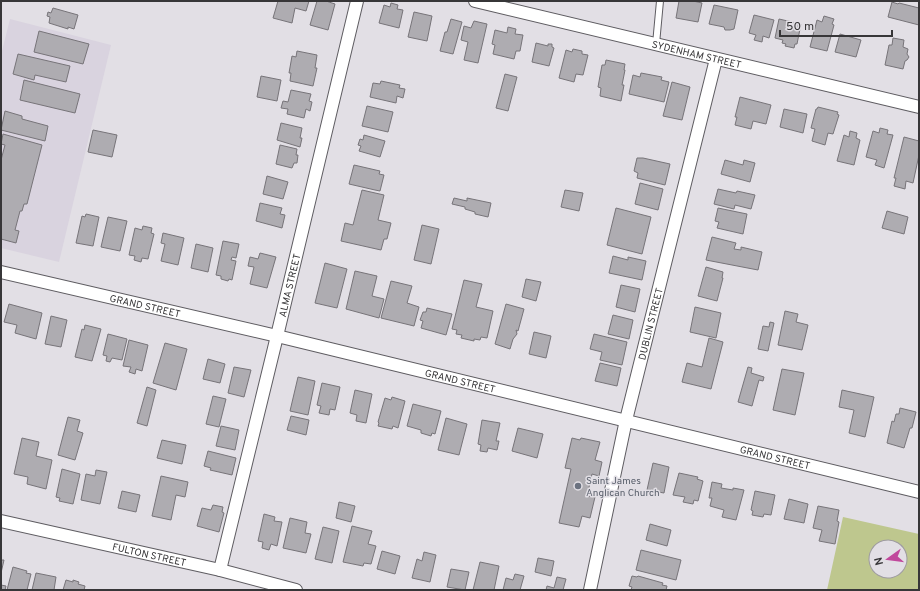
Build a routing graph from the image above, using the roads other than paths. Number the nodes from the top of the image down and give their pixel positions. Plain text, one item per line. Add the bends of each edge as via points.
1 (357, 1) edge
2 (475, 1) edge
3 (660, 1) edge
4 (656, 44) junction
5 (716, 59) junction
6 (919, 107) edge
7 (1, 272) edge
8 (277, 336) junction
9 (626, 420) junction
10 (919, 492) edge
11 (1, 521) edge
12 (220, 570) junction
13 (296, 590) edge
14 (590, 590) edge

1 - 8 street, ALMA STREET
2 - 4 street, SYDENHAM STREET
3 - 4 lane
4 - 5 street, SYDENHAM STREET
5 - 6 street, SYDENHAM STREET
5 - 9 street, DUBLIN STREET
7 - 8 street, GRAND STREET
8 - 9 street, GRAND STREET
8 - 12 street, ALMA STREET
9 - 10 street, GRAND STREET
9 - 14 street, DUBLIN STREET
11 - 12 street, FULTON STREET
12 - 13 street, FULTON STREET

